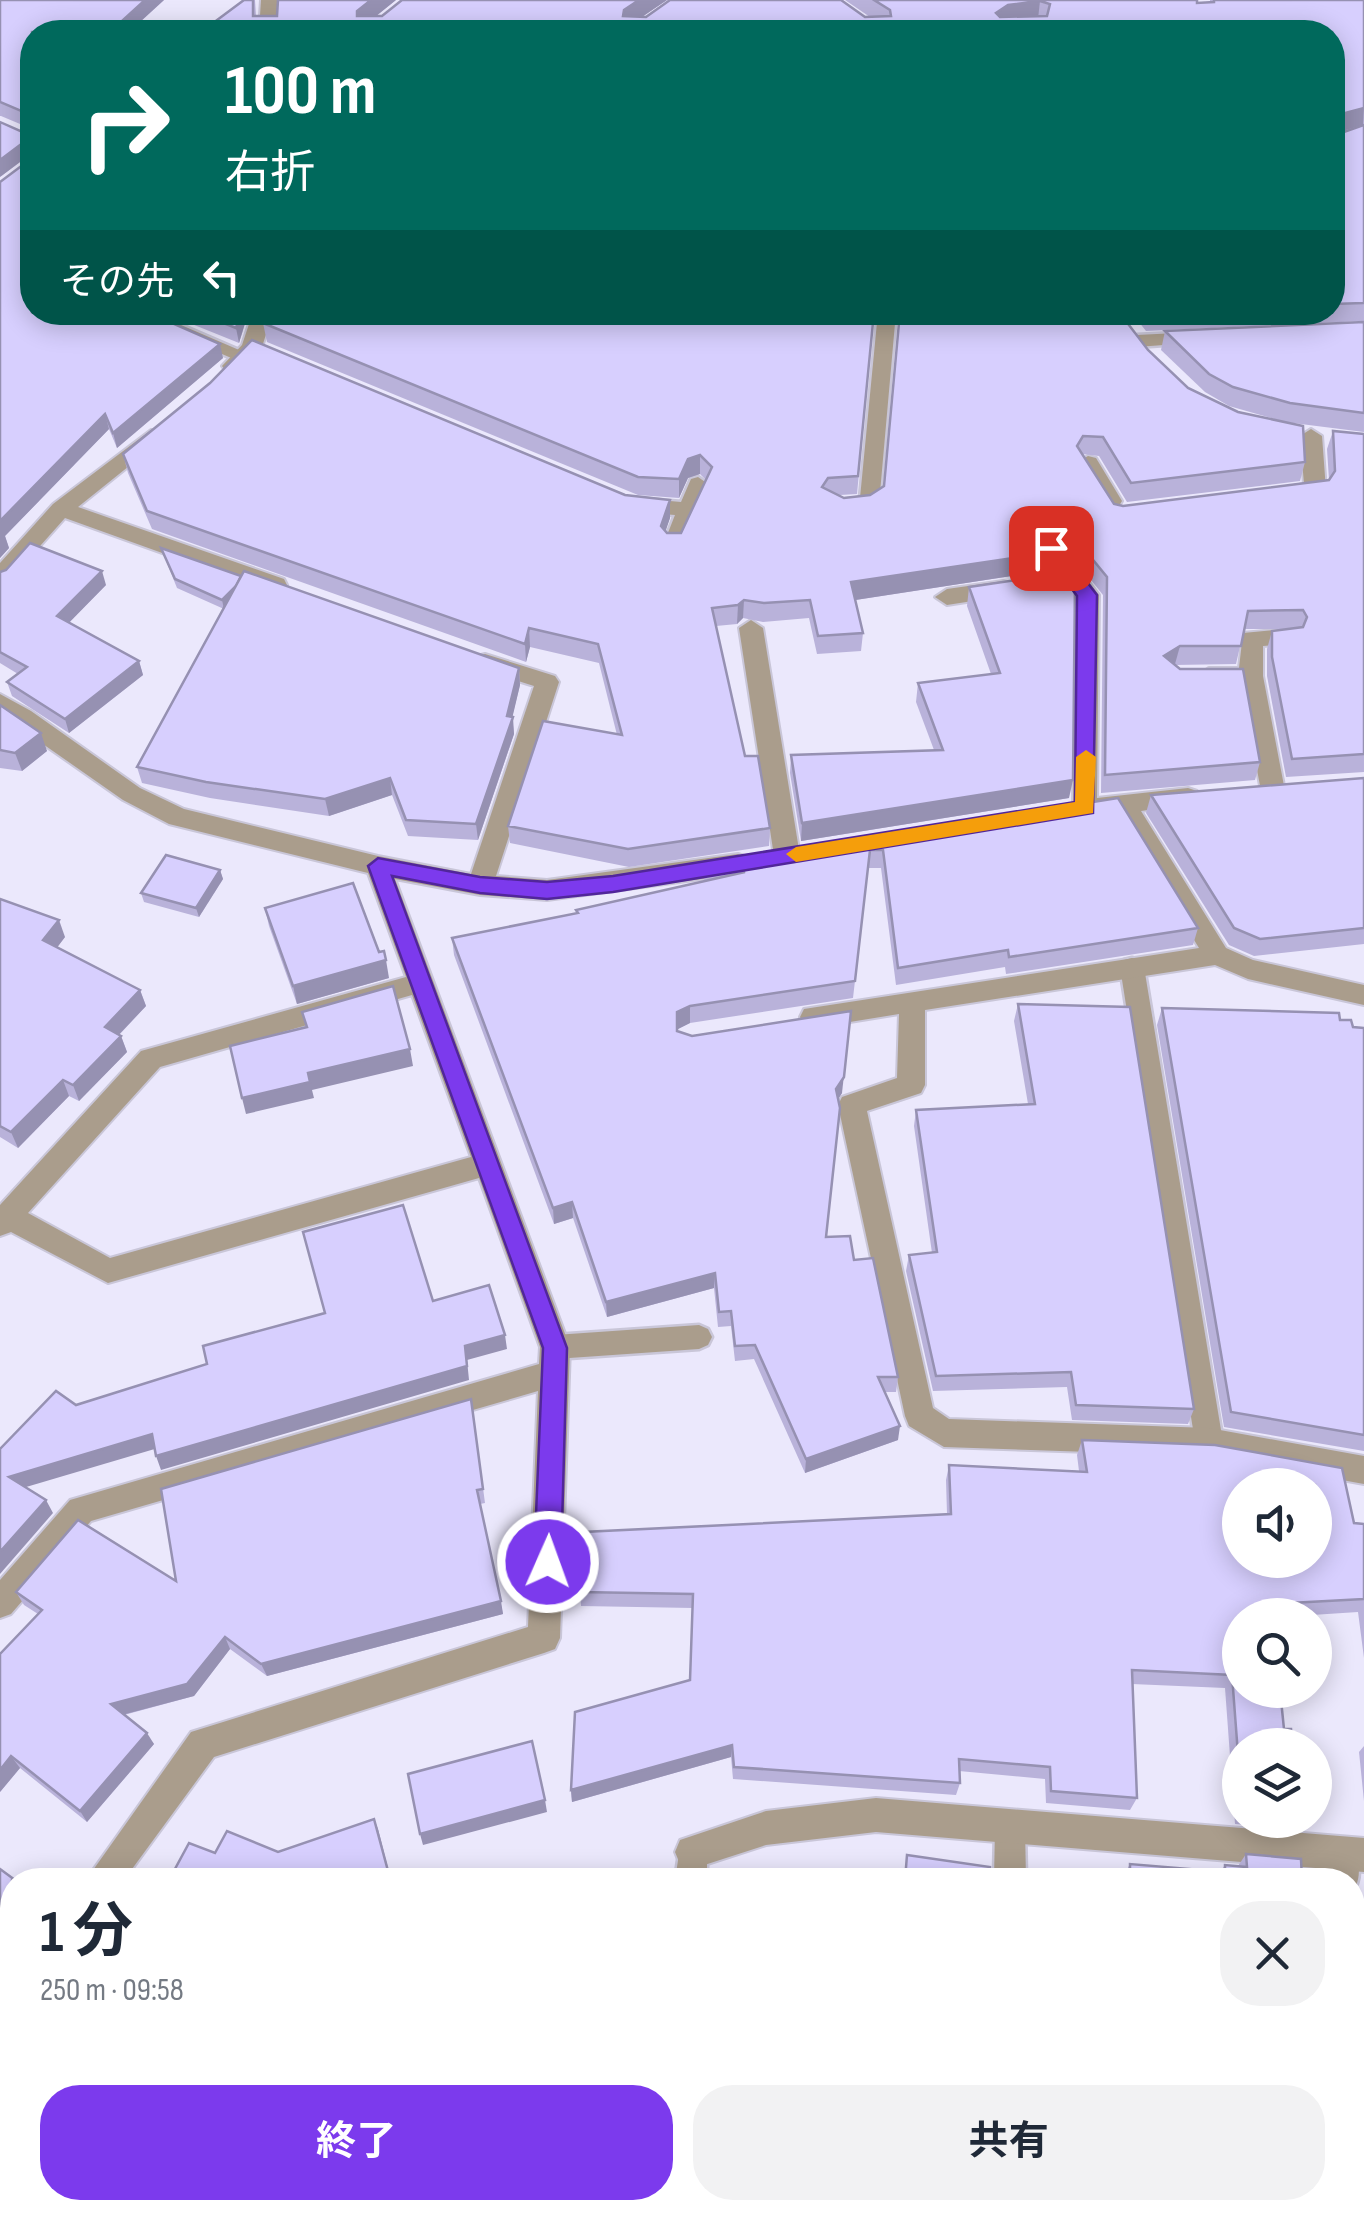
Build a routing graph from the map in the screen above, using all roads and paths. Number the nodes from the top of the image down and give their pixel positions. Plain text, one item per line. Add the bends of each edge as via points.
1 (191, 325) edge
2 (286, 325) edge
3 (886, 325) edge
4 (1132, 333) joint
5 (1213, 338) edge
6 (257, 340) edge
7 (1160, 367) edge
8 (220, 378) edge
9 (167, 423) edge
10 (1311, 436) dead end
11 (1088, 463) edge
12 (698, 484) edge
13 (1256, 497) edge
14 (618, 498) edge
15 (834, 505) edge
16 (62, 509) junction
17 (687, 509) junction
18 (1138, 512) edge
19 (674, 543) edge
20 (1051, 548) edge
21 (0, 577) edge
22 (1074, 578) junction
23 (291, 591) edge
24 (946, 597) edge
25 (751, 628) edge
26 (1286, 637) edge
27 (466, 656) edge
28 (1194, 676) edge
29 (1250, 676) junction
30 (0, 703) edge
31 (1272, 791) edge
32 (1216, 795) edge
33 (1122, 802) junction
34 (378, 866) junction
35 (480, 885) junction
36 (1217, 955) junction
37 (1132, 967) junction
38 (423, 982) junction
39 (1364, 996) edge
40 (912, 1001) junction
41 (783, 1022) edge
42 (487, 1164) junction
43 (4, 1220) edge
44 (699, 1338) dead end
45 (555, 1360) junction
46 (1209, 1442) junction
47 (1364, 1470) edge
48 (0, 1603) edge
49 (1010, 1826) junction
50 (1350, 1863) edge
51 (692, 1866) edge
52 (112, 1868) edge
53 (1010, 1868) edge

1 - 6 lane
2 - 6 street
3 - 15 lane via 869,504
4 - 5 lane
4 - 7 street
6 - 8 street
9 - 16 street
10 - 13 street via 1315,490
11 - 18 street via 1119,514
12 - 17 lane
14 - 17 lane
16 - 21 street
16 - 23 street
17 - 19 lane
20 - 22 street
22 - 24 street
22 - 33 street via 1087,595 1076,809
25 - 35 street via 796,854 547,890
26 - 29 street via 1251,639
27 - 35 street via 547,682
28 - 29 street
29 - 31 street
30 - 34 street via 151,807
32 - 33 street
33 - 36 street
34 - 35 street
34 - 38 street
36 - 37 street
36 - 39 street
37 - 40 street
37 - 46 lane
38 - 42 street
38 - 43 street via 151,1059
40 - 41 street
40 - 46 street via 911,1085 852,1105 920,1416 944,1433
42 - 43 street via 108,1271
42 - 45 street
44 - 45 lane
45 - 48 street via 81,1510
45 - 52 street via 544,1638 203,1744
46 - 47 street
49 - 50 street
49 - 51 street via 876,1815 766,1828
49 - 53 lane

